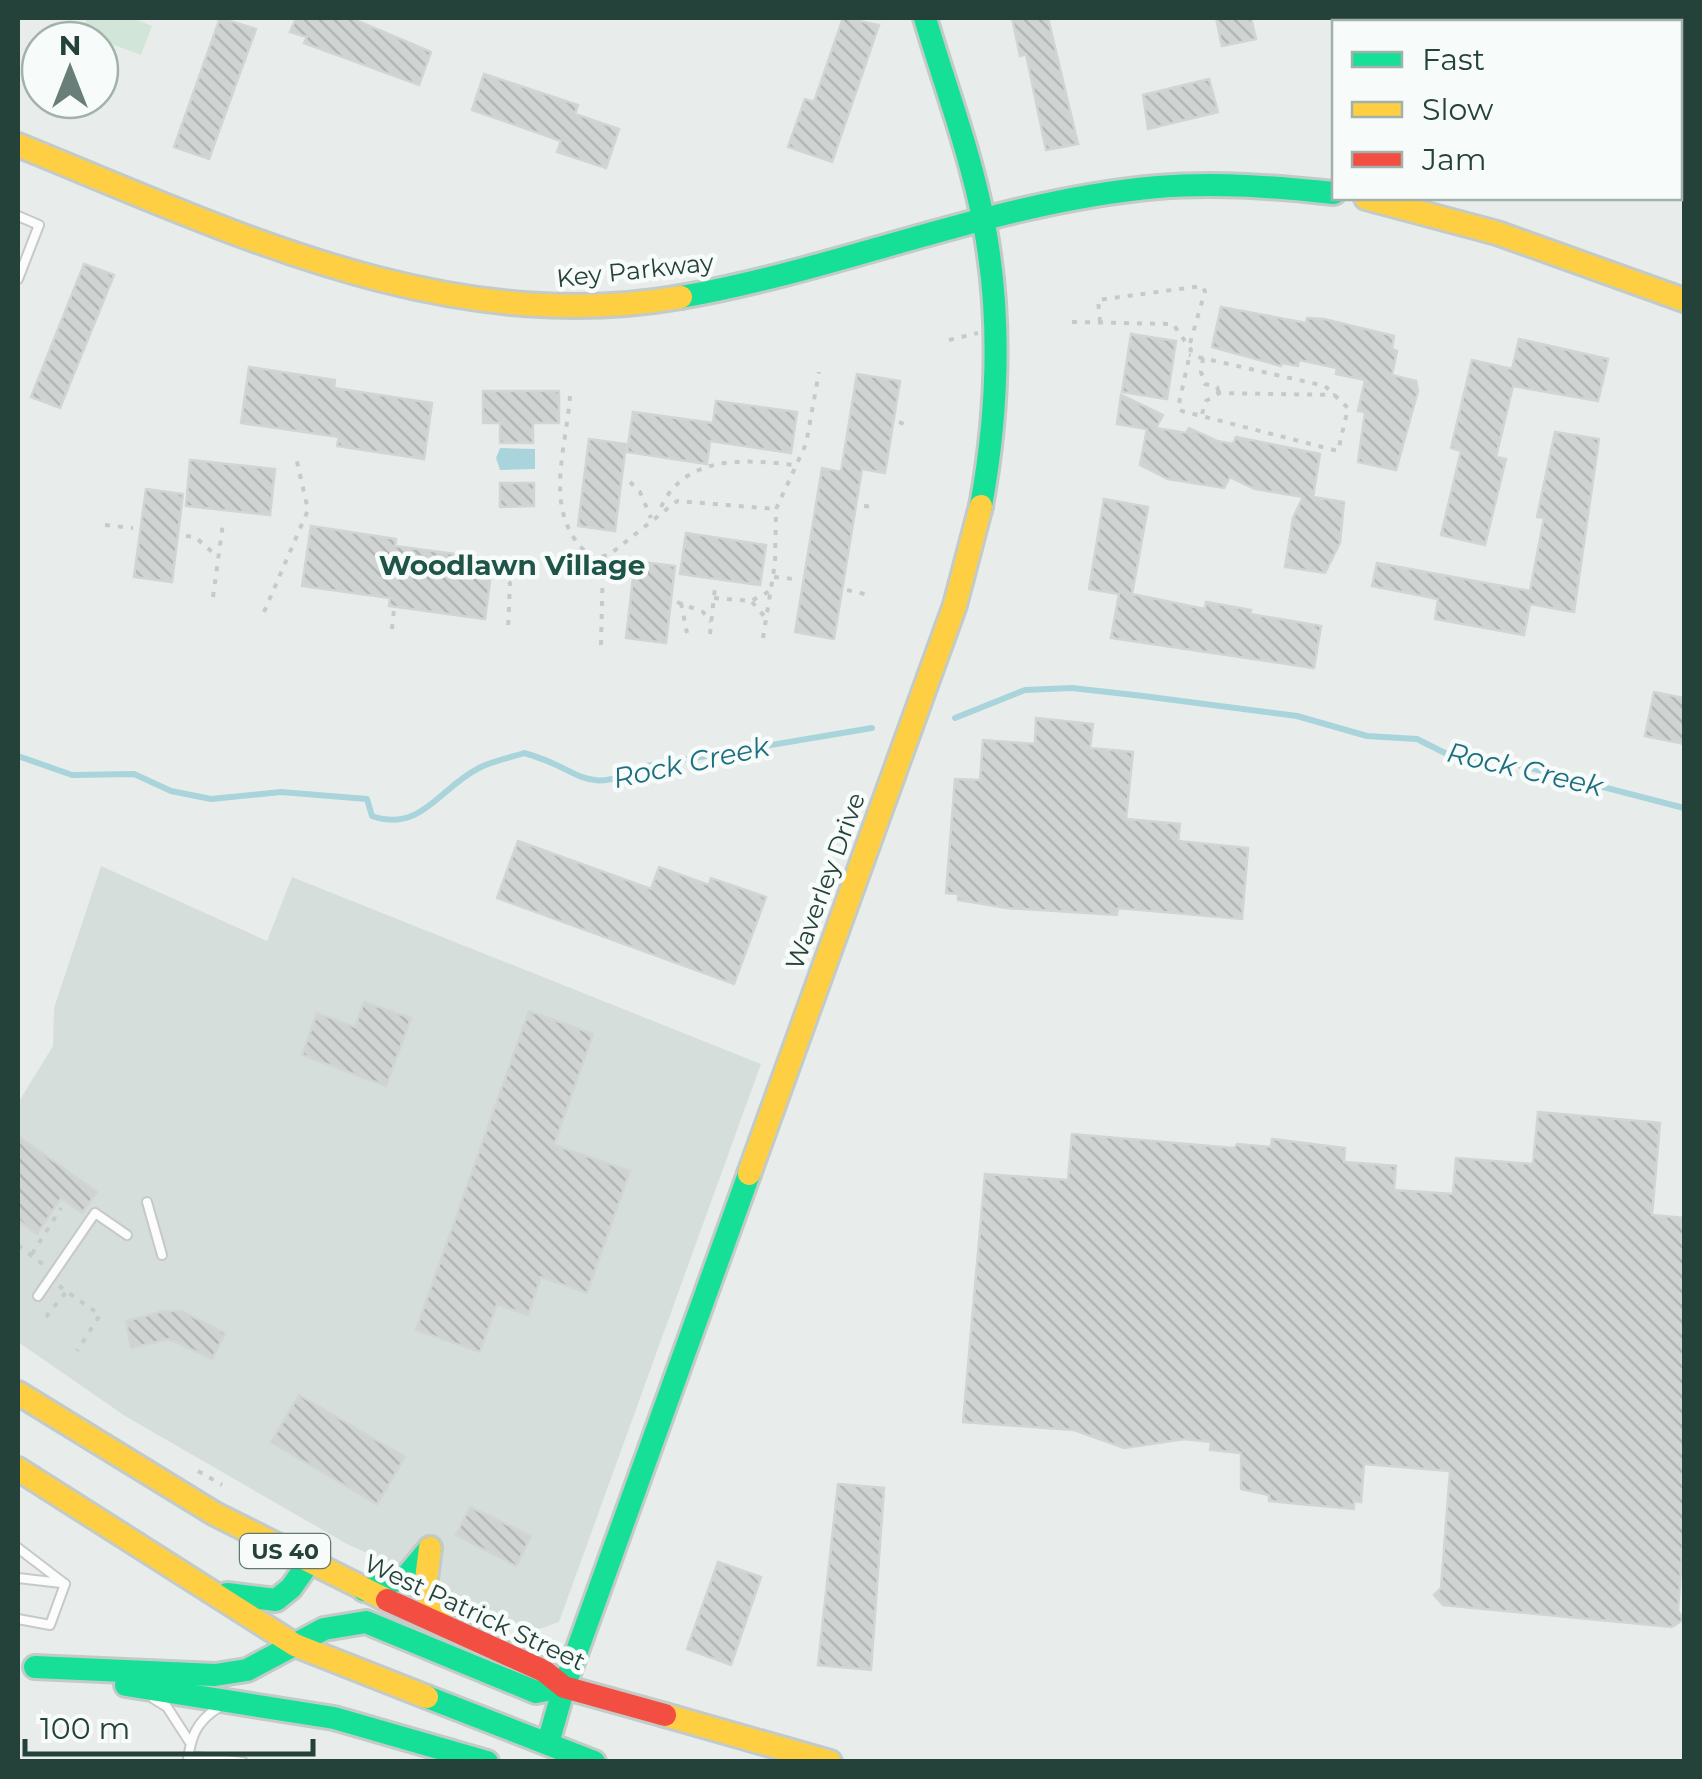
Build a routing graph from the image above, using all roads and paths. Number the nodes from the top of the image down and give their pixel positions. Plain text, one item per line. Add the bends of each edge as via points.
1 (925, 18) edge
2 (18, 145) edge
3 (1332, 193) edge
4 (1373, 200) edge
5 (18, 216) edge
6 (984, 222) junction
7 (18, 279) edge
8 (1684, 300) edge
9 (1072, 322) dead end
10 (1100, 322) junction
11 (978, 333) dead end
12 (949, 340) dead end
13 (1189, 346) junction
14 (1189, 356) junction
15 (1204, 358) junction
16 (819, 372) dead end
17 (1205, 384) junction
18 (1219, 393) junction
19 (570, 396) dead end
20 (1335, 396) junction
21 (1206, 401) junction
22 (1202, 416) junction
23 (899, 422) dead end
24 (909, 426) dead end
25 (296, 456) dead end
26 (793, 465) junction
27 (630, 482) dead end
28 (864, 506) dead end
29 (877, 508) dead end
30 (776, 510) junction
31 (659, 511) junction
32 (651, 518) junction
33 (223, 522) dead end
34 (105, 526) dead end
35 (133, 528) dead end
36 (186, 536) dead end
37 (218, 557) junction
38 (603, 558) junction
39 (498, 574) dead end
40 (774, 577) junction
41 (793, 579) dead end
42 (716, 587) dead end
43 (772, 590) junction
44 (847, 590) dead end
45 (869, 595) dead end
46 (213, 597) dead end
47 (714, 598) junction
48 (751, 601) junction
49 (394, 609) dead end
50 (264, 612) dead end
51 (765, 617) junction
52 (711, 622) junction
53 (392, 630) dead end
54 (508, 630) dead end
55 (687, 633) dead end
56 (710, 634) dead end
57 (763, 638) dead end
58 (600, 645) dead end
59 (147, 1202) dead end
60 (61, 1208) dead end
61 (127, 1235) dead end
62 (18, 1245) edge
63 (32, 1254) junction
64 (162, 1255) dead end
65 (52, 1276) junction
66 (66, 1292) junction
67 (38, 1296) dead end
68 (46, 1316) dead end
69 (77, 1351) dead end
70 (18, 1394) edge
71 (18, 1470) edge
72 (198, 1471) dead end
73 (222, 1485) dead end
74 (18, 1548) edge
75 (308, 1564) junction
76 (18, 1578) edge
77 (65, 1584) junction
78 (198, 1586) junction
79 (364, 1590) junction
80 (18, 1619) edge
81 (442, 1624) junction
82 (295, 1645) junction
83 (26, 1666) edge
84 (113, 1683) junction
85 (564, 1686) junction
86 (231, 1702) junction
87 (189, 1740) junction
88 (548, 1743) junction
89 (188, 1759) edge
90 (243, 1762) edge
91 (488, 1762) edge
92 (594, 1762) edge
93 (830, 1762) edge

1 - 6 street, Waverley Drive
2 - 6 street, Key Parkway via 367,280 532,307 592,308 710,292
3 - 6 street, Key Parkway via 1224,186 1134,190
4 - 8 street via 1497,233
5 - 7 lane via 39,225
6 - 85 street, Waverley Drive via 998,356 990,477 976,539
9 - 10 path
10 - 13 path via 1169,322
10 - 13 path via 1098,300 1202,286
11 - 12 path
13 - 14 path
14 - 15 path
14 - 22 path via 1178,408
15 - 17 path
15 - 20 path via 1325,386
16 - 26 path via 806,444
17 - 18 path
17 - 21 path
18 - 20 path
18 - 21 path
19 - 38 path via 560,504 574,542
20 - 22 path via 1348,408 1333,454 1300,438
21 - 22 path
23 - 24 path
25 - 50 path via 308,510
26 - 30 path
26 - 31 path via 734,460 711,466 678,482
27 - 32 path
28 - 29 path
30 - 31 path via 685,500
30 - 40 path
31 - 32 path
32 - 38 path
33 - 37 path
34 - 35 path
36 - 37 path
37 - 46 path
38 - 58 path
39 - 54 path via 510,583
40 - 41 path
40 - 43 path
42 - 47 path
43 - 48 path
43 - 51 path
44 - 45 path
47 - 48 path
47 - 52 path
48 - 51 path
49 - 53 path
51 - 57 path
52 - 55 path via 679,603
52 - 56 path
59 - 64 lane
60 - 63 path
61 - 65 lane via 95,1212
62 - 63 path
63 - 65 path
65 - 66 path
65 - 67 lane
66 - 68 path
66 - 69 path via 100,1315
70 - 75 street, West Patrick Street / US 40
71 - 78 street, US 40
72 - 73 path
74 - 77 lane
75 - 78 street via 290,1595 262,1604
75 - 79 street, West Patrick Street / US 40
76 - 77 lane
77 - 80 lane via 50,1626
78 - 82 street, US 40
79 - 81 street, West Patrick Street / US 40
79 - 81 street via 405,1578 430,1548 425,1587
81 - 85 street, West Patrick Street / US 40 via 544,1670
82 - 83 street via 246,1670 214,1675
82 - 85 street via 324,1629 366,1622 536,1692
82 - 88 street, US 40
83 - 84 street
84 - 86 street
84 - 87 lane via 167,1707
85 - 88 street, Waverley Drive
85 - 93 street, West Patrick Street / US 40
86 - 87 lane via 203,1718
86 - 91 street via 377,1728
87 - 89 lane
88 - 92 street, US 40
89 - 90 lane

